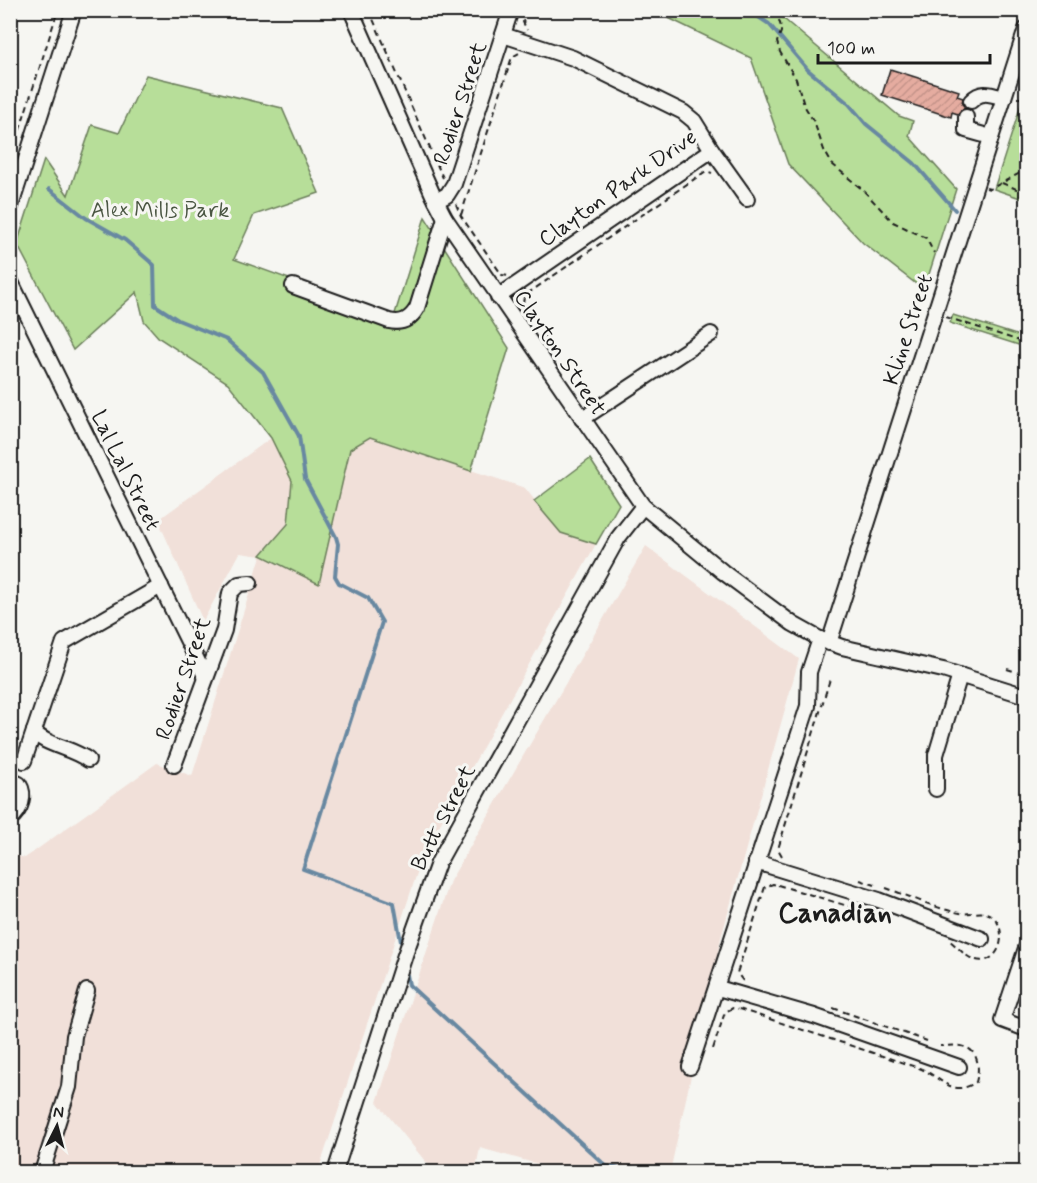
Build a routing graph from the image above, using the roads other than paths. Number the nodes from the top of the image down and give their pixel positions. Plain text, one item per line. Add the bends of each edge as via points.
1 (74, 10) edge
2 (351, 10) edge
3 (511, 10) edge
4 (1026, 29) edge
5 (503, 35) junction
6 (1004, 98) junction
7 (971, 101) dead end
8 (966, 117) dead end
9 (991, 137) junction
10 (712, 150) junction
11 (747, 199) dead end
12 (435, 201) junction
13 (10, 209) edge
14 (445, 218) junction
15 (10, 280) edge
16 (293, 286) dead end
17 (498, 297) junction
18 (711, 334) dead end
19 (582, 419) junction
20 (643, 506) junction
21 (250, 583) dead end
22 (161, 586) junction
23 (824, 641) junction
24 (960, 675) junction
25 (206, 678) junction
26 (1026, 696) edge
27 (34, 731) junction
28 (88, 760) dead end
29 (24, 761) dead end
30 (174, 765) dead end
31 (10, 780) edge
32 (936, 789) dead end
33 (10, 819) edge
34 (756, 862) junction
35 (982, 939) dead end
36 (1026, 948) edge
37 (718, 988) junction
38 (87, 991) dead end
39 (1026, 1029) edge
40 (690, 1067) dead end
41 (958, 1067) dead end
42 (42, 1173) edge
43 (335, 1173) edge

1 - 13 street
2 - 12 street, Clayton Street
3 - 5 street, Rodier Street
4 - 6 street, Kline Street
5 - 10 street, Clayton Park Drive via 527,36 683,112 694,121
5 - 12 street, Rodier Street via 458,174 450,192
6 - 7 street via 981,93
6 - 9 street, Kline Street
8 - 9 street via 966,130
9 - 23 street, Kline Street
10 - 11 street
10 - 17 street, Clayton Park Drive
12 - 14 street, Clayton Street
14 - 16 street via 417,308 408,319 392,322
14 - 17 street, Clayton Street
15 - 22 street, Lal Lal Street
17 - 19 street, Clayton Street
18 - 19 street
19 - 20 street, Clayton Street
20 - 23 street, Clayton Street via 723,573 792,624
20 - 43 street, Butt Street via 618,538 438,862
21 - 25 street, Rodier Street via 238,584 230,593 224,630
22 - 25 street, Lal Lal Street
22 - 27 street via 64,642
23 - 24 street, Clayton Street
23 - 34 street, Kline Street via 810,672 808,706
24 - 26 street, Clayton Street
24 - 32 street via 936,755
25 - 30 street, Rodier Street
27 - 28 street via 40,738
27 - 29 street
31 - 33 street via 19,784 23,793 19,808
34 - 35 street via 879,900
34 - 37 street, Kline Street
36 - 39 street via 1002,1020
37 - 40 street, Kline Street
37 - 41 street via 814,1016
38 - 42 street via 74,1036 69,1087

